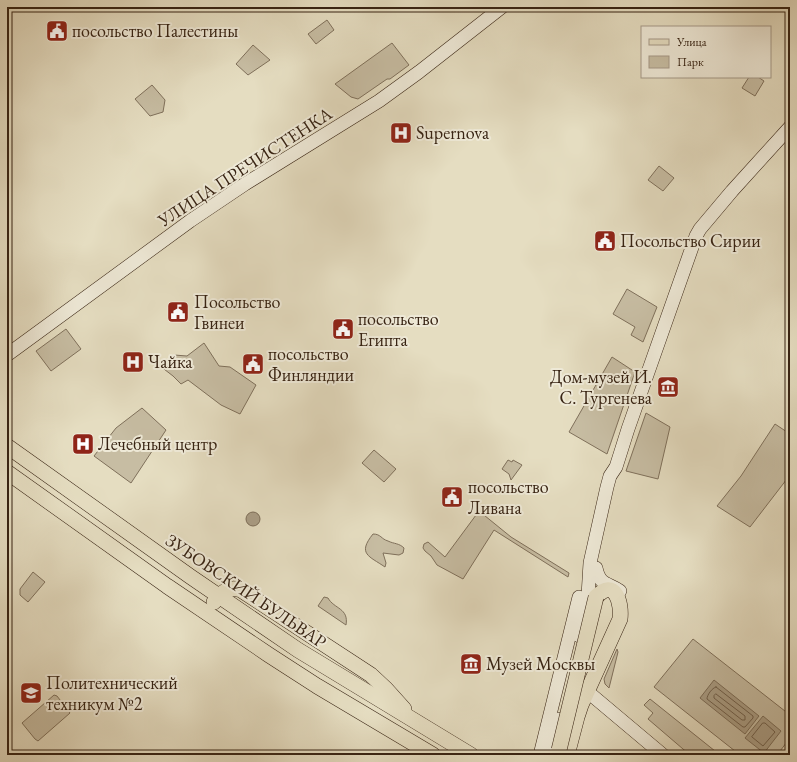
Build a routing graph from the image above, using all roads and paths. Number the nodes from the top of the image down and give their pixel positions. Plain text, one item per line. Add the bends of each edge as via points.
1 (502, 7) edge
2 (790, 127) edge
3 (7, 356) edge
4 (7, 446) edge
5 (7, 472) edge
6 (592, 570) junction
7 (219, 596) junction
8 (592, 596) junction
9 (206, 612) junction
10 (620, 620) junction
11 (588, 692) junction
12 (433, 755) edge
13 (471, 755) edge
14 (540, 755) edge
15 (550, 755) edge
16 (558, 755) edge
17 (566, 755) edge
18 (664, 755) edge

1 - 3 main road, УЛИЦА ПРЕЧИСТЕНКА via 379,101 211,207
2 - 6 main road via 696,236 616,467 610,476
4 - 7 main road, ЗУБОВСКИЙ БУЛЬВАР
5 - 9 main road
6 - 8 main road
6 - 10 main road via 601,582 623,594 625,607
6 - 14 main road via 584,579 580,591
7 - 9 main road
7 - 13 main road, ЗУБОВСКИЙ БУЛЬВАР via 298,650
8 - 10 main road via 613,592 621,605
8 - 15 main road
8 - 16 main road, bridge
9 - 12 main road via 316,686
10 - 11 main road
11 - 17 main road via 577,717
11 - 18 main road

